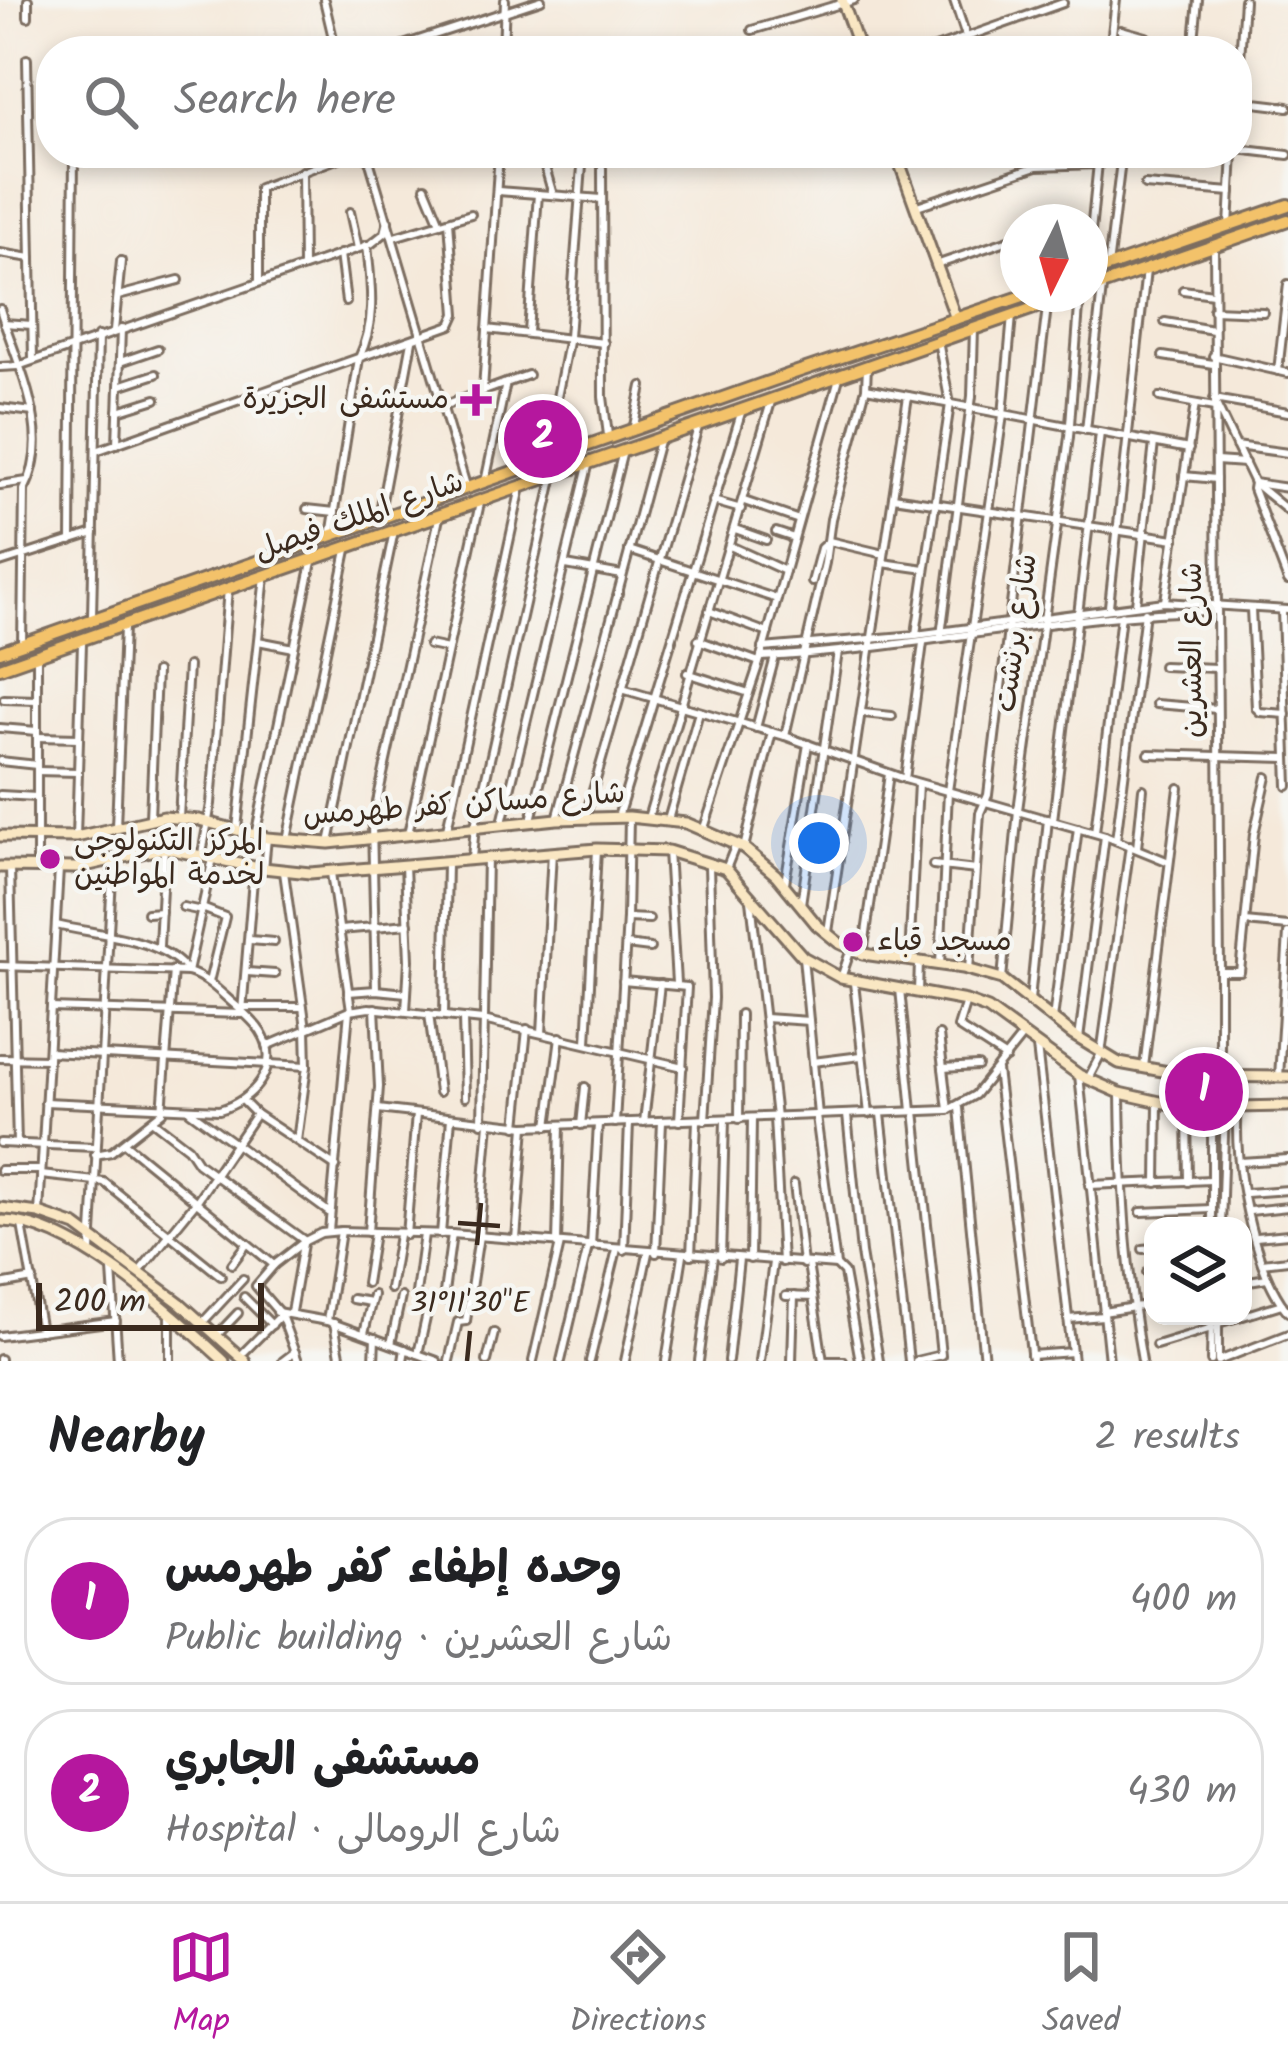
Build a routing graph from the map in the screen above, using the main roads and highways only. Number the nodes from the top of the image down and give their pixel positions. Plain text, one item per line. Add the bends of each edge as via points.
1 (1288, 206) edge
2 (1288, 220) edge
3 (1108, 267) edge
4 (1108, 282) edge
5 (1000, 304) edge
6 (1023, 312) edge
7 (818, 365) junction
8 (791, 374) junction
9 (820, 382) junction
10 (795, 391) junction
11 (208, 580) junction
12 (185, 588) junction
13 (215, 593) junction
14 (193, 601) junction
15 (0, 652) edge
16 (0, 668) edge

1 - 3 main road
2 - 4 main road
5 - 7 main road, شارع الملك فيصل
6 - 9 main road, شارع الملك فيصل
7 - 8 main road, شارع الملك فيصل
7 - 9 main road
8 - 10 main road
8 - 11 main road, شارع الملك فيصل
9 - 10 main road, شارع الملك فيصل
10 - 13 main road, شارع الملك فيصل
11 - 12 main road, شارع الملك فيصل
11 - 13 main road
12 - 14 main road
12 - 15 main road, شارع الملك فيصل
13 - 14 main road, شارع الملك فيصل
14 - 16 main road, شارع الملك فيصل

